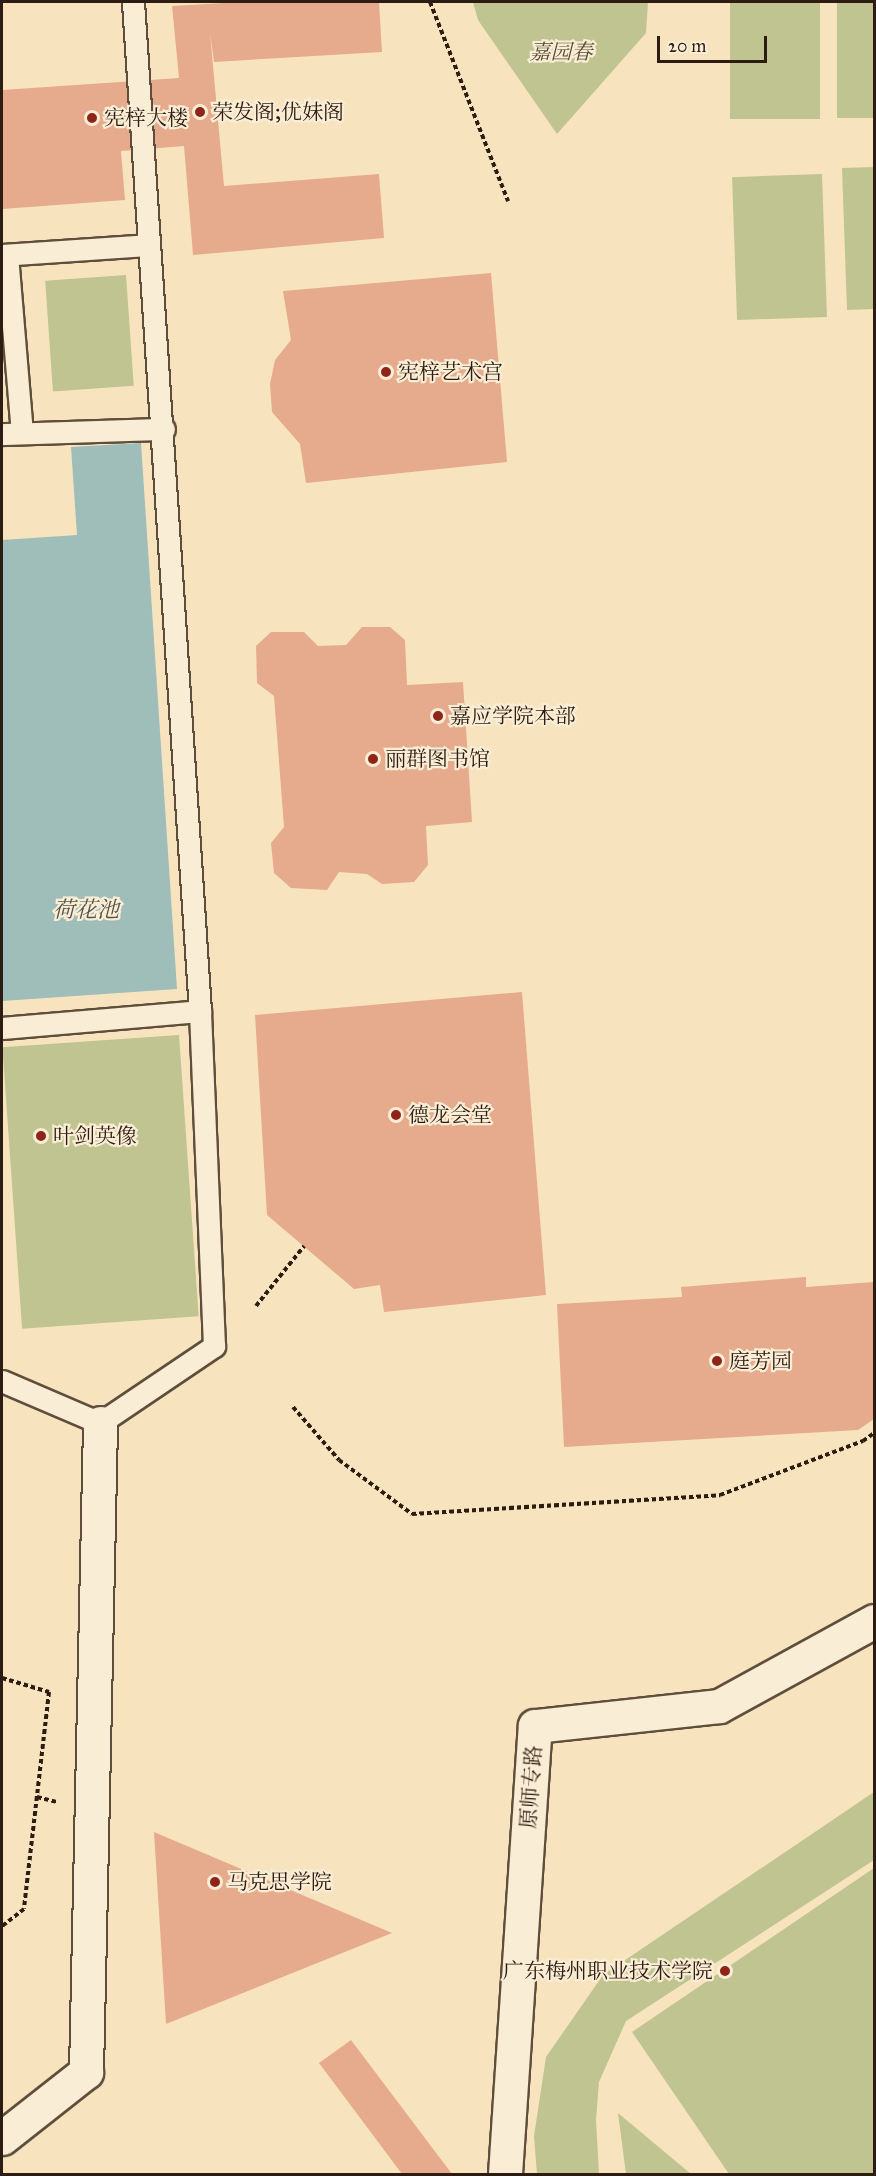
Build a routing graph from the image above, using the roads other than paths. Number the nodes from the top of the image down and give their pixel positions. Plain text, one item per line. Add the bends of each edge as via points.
1 (134, 2) edge
2 (148, 245) junction
3 (4, 255) edge
4 (164, 429) junction
5 (12, 433) edge
6 (200, 1011) junction
7 (2, 1028) edge
8 (2, 1381) edge
9 (100, 1423) junction
10 (874, 1621) edge
11 (2, 2138) edge
12 (505, 2175) edge

1 - 2 lane
2 - 3 lane
2 - 4 lane
3 - 5 lane
4 - 5 lane
4 - 6 lane
6 - 7 lane
6 - 9 lane via 214,1346
8 - 9 lane
9 - 11 street via 86,2072
10 - 12 street, 原师专路 via 719,1706 535,1726

